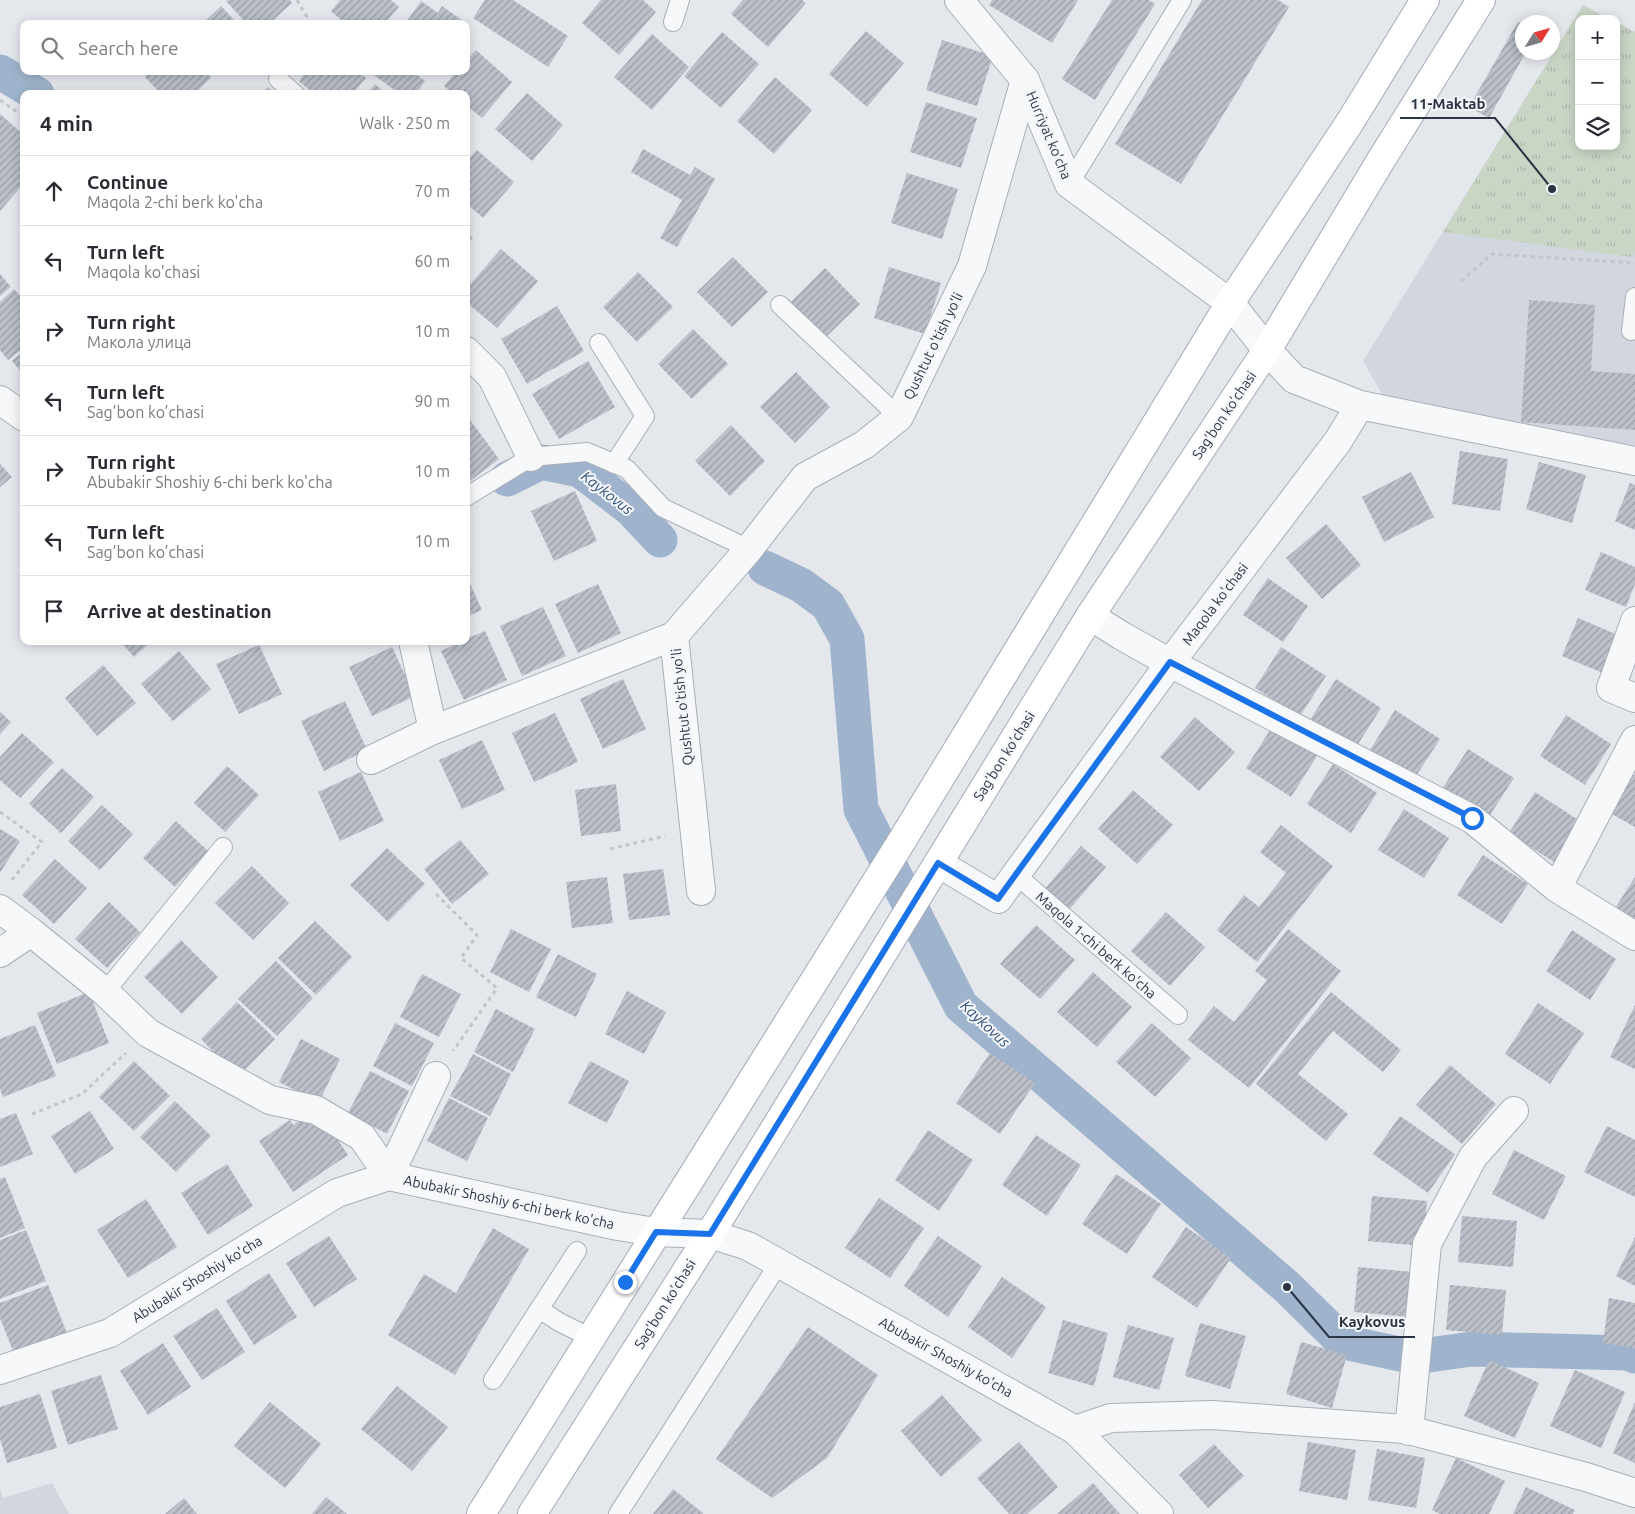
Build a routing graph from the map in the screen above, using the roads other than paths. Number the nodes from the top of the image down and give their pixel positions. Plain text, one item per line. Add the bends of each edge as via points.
1 (680, 0) edge
2 (960, 0) edge
3 (1182, 0) edge
4 (1425, 0) edge
5 (1481, 0) edge
6 (673, 22) dead end
7 (278, 79) dead end
8 (1025, 80) junction
9 (290, 90) edge
10 (1069, 184) junction
11 (1635, 297) edge
12 (1230, 303) junction
13 (780, 305) dead end
14 (1631, 331) dead end
15 (599, 343) dead end
16 (1267, 350) junction
17 (470, 355) edge
18 (0, 400) edge
19 (1360, 405) junction
20 (20, 415) edge
21 (899, 417) junction
22 (531, 457) junction
23 (1635, 461) edge
24 (614, 464) junction
25 (470, 495) edge
26 (749, 549) junction
27 (1090, 616) junction
28 (1635, 622) edge
29 (674, 636) junction
30 (414, 645) edge
31 (1170, 662) junction
32 (1635, 698) edge
33 (433, 730) junction
34 (1635, 740) edge
35 (371, 760) dead end
36 (223, 847) dead end
37 (931, 874) junction
38 (1015, 874) junction
39 (1557, 888) junction
40 (700, 891) dead end
41 (3, 899) edge
42 (31, 932) junction
43 (1635, 936) edge
44 (0, 953) edge
45 (105, 992) junction
46 (1178, 1015) dead end
47 (436, 1076) road end
48 (1514, 1111) dead end
49 (389, 1176) junction
50 (656, 1232) junction
51 (710, 1234) junction
52 (577, 1251) dead end
53 (779, 1264) junction
54 (539, 1309) junction
55 (591, 1338) junction
56 (0, 1370) edge
57 (493, 1380) dead end
58 (1075, 1430) junction
59 (1409, 1431) junction
60 (1635, 1493) edge
61 (481, 1514) edge
62 (532, 1514) edge
63 (618, 1514) edge
64 (1159, 1514) edge

1 - 6 lane
2 - 8 street, Hurriyat ko'cha
3 - 10 lane
4 - 12 main road via 1350,122
5 - 16 main road, Sag’bon ko’chasi
7 - 9 lane
8 - 10 street, Hurriyat ko'cha
8 - 21 street, Qushtut o'tish yo'li via 972,266
10 - 12 street, Hurriyat ko'cha
11 - 14 lane
12 - 16 street
12 - 50 main road via 898,847
13 - 21 lane
15 - 24 lane via 645,416
16 - 19 street via 1294,379
16 - 27 main road, Sag’bon ko’chasi
17 - 22 street via 492,377
18 - 20 street
19 - 23 street
19 - 31 street, Maqola ko'chasi via 1338,440
21 - 26 street, Qushtut o'tish yo'li via 864,445 805,477
22 - 24 lane via 587,452
22 - 25 lane
24 - 26 lane via 627,469 663,508
26 - 29 street, Qushtut o'tish yo'li
27 - 31 street
27 - 37 main road, Sag’bon ko’chasi
28 - 32 street via 1611,688
29 - 33 street
29 - 40 street, Qushtut o'tish yo'li
30 - 33 street
31 - 38 street, Maqola ko'chasi
31 - 39 street via 1472,818
33 - 35 street
34 - 39 street
36 - 45 lane
37 - 38 street, Maqola ko'chasi via 998,899
37 - 51 main road, Sag’bon ko’chasi
38 - 46 lane, Maqola 1-chi berk ko'cha
39 - 43 street
41 - 42 street, Abubakir Shoshiy 6-chi berk ko'cha
42 - 44 street
42 - 45 street, Abubakir Shoshiy 6-chi berk ko'cha
45 - 49 street, Abubakir Shoshiy 6-chi berk ko'cha via 148,1033 270,1100 316,1110 362,1137
47 - 49 street
48 - 59 street via 1474,1157 1427,1244
49 - 50 street, Abubakir Shoshiy 6-chi berk ko'cha
49 - 56 street, Abubakir Shoshiy ko'cha via 337,1193 110,1333
50 - 51 street, Abubakir Shoshiy 6-chi berk ko'cha
50 - 55 main road
51 - 53 street, Abubakir Shoshiy ko'cha via 748,1246
51 - 62 main road, Sag’bon ko’chasi
52 - 54 lane
53 - 58 street, Abubakir Shoshiy ko'cha
53 - 63 lane
54 - 55 lane
54 - 57 lane
55 - 61 main road
58 - 59 street via 1111,1418 1212,1415
58 - 64 street, Abubakir Shoshiy ko'cha
59 - 60 street

